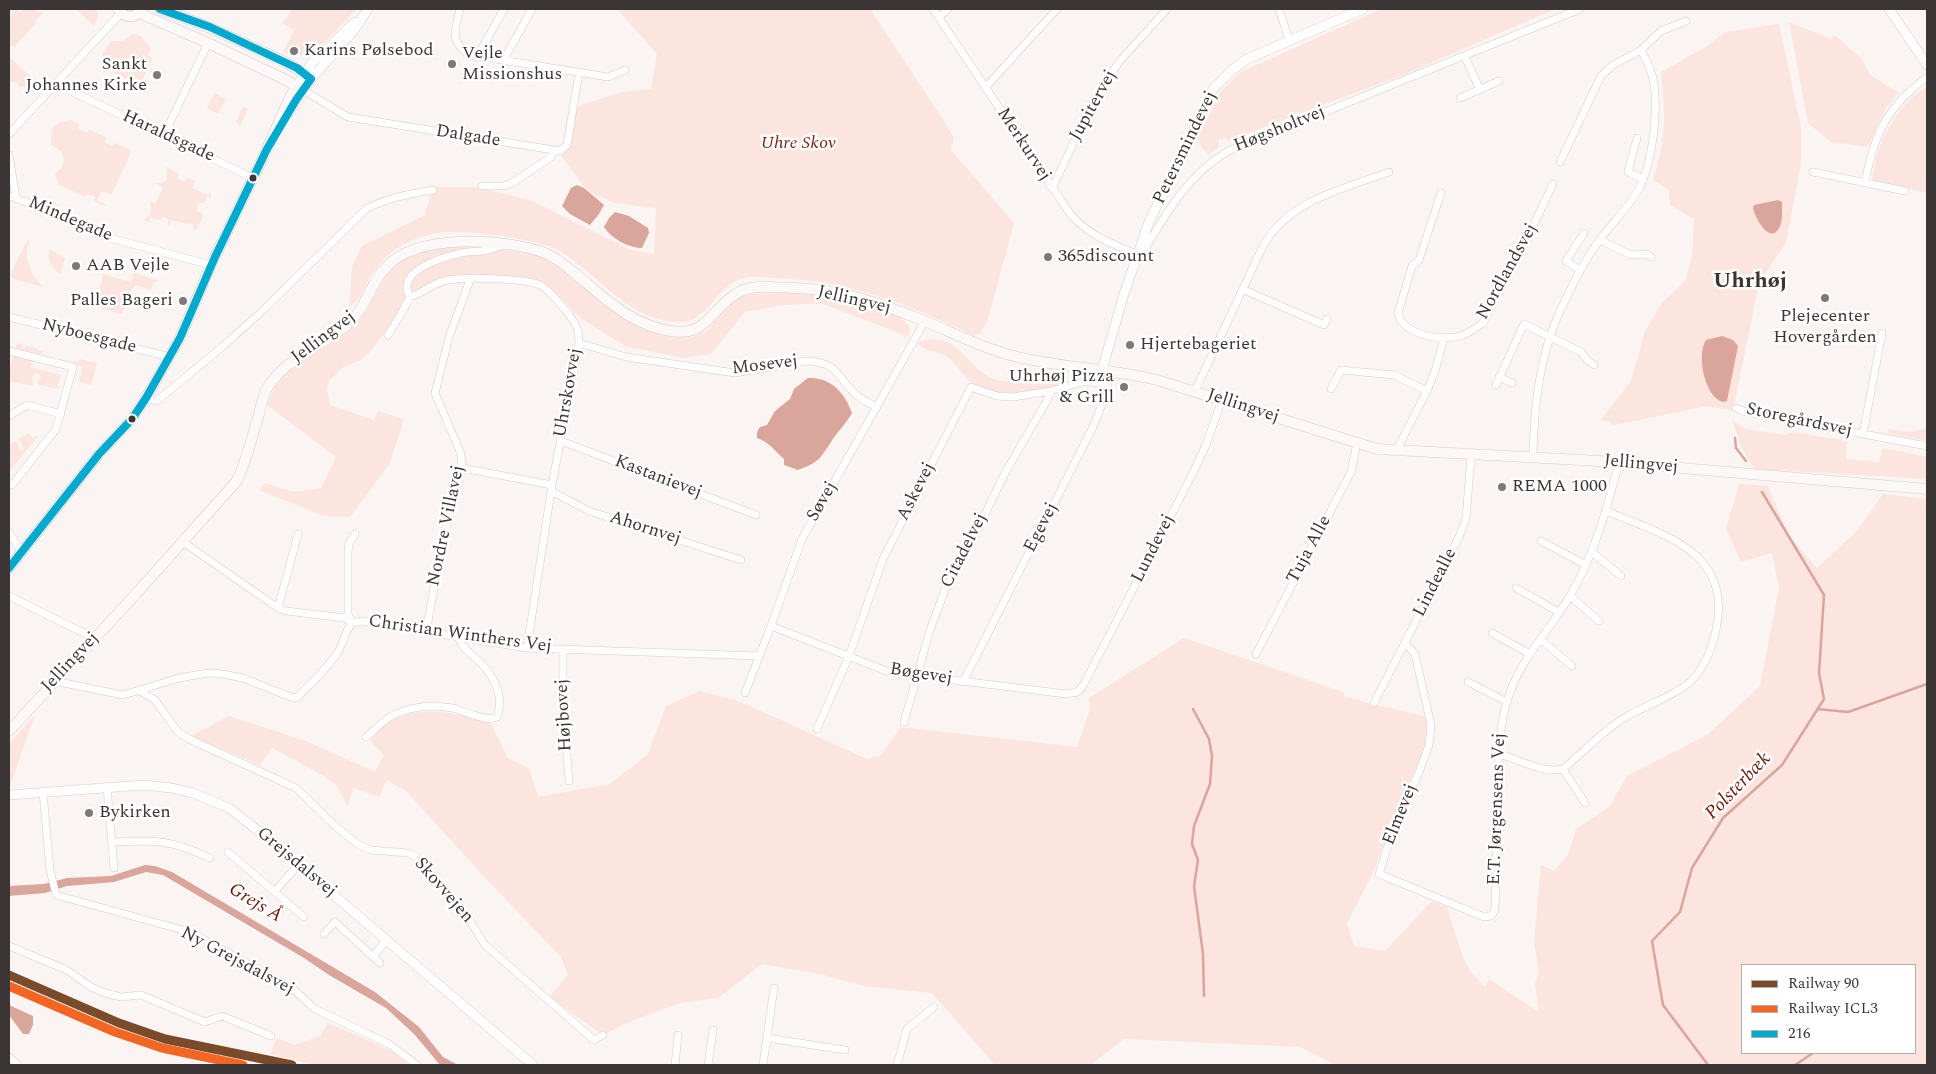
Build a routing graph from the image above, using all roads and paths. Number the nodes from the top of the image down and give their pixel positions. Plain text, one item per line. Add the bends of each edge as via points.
1 (160, 9) edge
2 (368, 9) edge
3 (460, 9) edge
4 (504, 9) edge
5 (532, 9) edge
6 (932, 9) edge
7 (948, 9) edge
8 (1057, 9) edge
9 (1167, 9) edge
10 (1279, 9) edge
11 (1363, 9) edge
12 (1580, 9) edge
13 (1889, 9) edge
14 (119, 11) edge
15 (140, 11) edge
16 (939, 17) junction
17 (1686, 21) dead end
18 (1289, 40) junction
19 (208, 43) junction
20 (1641, 50) junction
21 (1465, 56) junction
22 (477, 57) junction
23 (503, 61) junction
24 (1927, 65) edge
25 (625, 70) dead end
26 (579, 73) junction
27 (308, 76) junction
28 (1927, 77) edge
29 (1499, 82) dead end
30 (56, 84) junction
31 (299, 88) junction
32 (985, 88) junction
33 (1480, 90) junction
34 (1460, 98) dead end
35 (9, 134) edge
36 (164, 135) junction
37 (1636, 138) dead end
38 (555, 150) junction
39 (9, 155) edge
40 (1560, 162) dead end
41 (1389, 172) dead end
42 (1813, 172) dead end
43 (254, 178) junction
44 (1643, 179) junction
45 (1865, 182) junction
46 (1553, 184) dead end
47 (482, 186) dead end
48 (1050, 186) junction
49 (433, 190) dead end
50 (1906, 191) dead end
51 (1441, 193) dead end
52 (12, 196) edge
53 (1584, 233) dead end
54 (1600, 240) junction
55 (503, 244) junction
56 (1137, 254) junction
57 (1651, 256) dead end
58 (210, 265) junction
59 (1580, 270) junction
60 (470, 280) junction
61 (1242, 289) junction
62 (410, 297) junction
63 (9, 317) edge
64 (1327, 319) dead end
65 (925, 321) junction
66 (1882, 333) dead end
67 (388, 335) dead end
68 (1550, 336) junction
69 (1444, 338) junction
70 (579, 343) junction
71 (9, 351) edge
72 (170, 357) junction
73 (1594, 365) dead end
74 (1106, 370) junction
75 (1500, 377) junction
76 (1512, 383) dead end
77 (1108, 385) junction
78 (1496, 385) dead end
79 (1331, 389) dead end
80 (1050, 391) junction
81 (1195, 391) junction
82 (1427, 391) junction
83 (146, 398) junction
84 (1222, 400) junction
85 (877, 407) junction
86 (1736, 408) dead end
87 (61, 414) junction
88 (9, 416) edge
89 (1863, 434) junction
90 (560, 441) junction
91 (1357, 443) junction
92 (1927, 446) edge
93 (1396, 451) junction
94 (1471, 455) junction
95 (1533, 456) junction
96 (1619, 463) junction
97 (462, 468) junction
98 (12, 485) dead end
99 (552, 488) junction
100 (1927, 489) edge
101 (1606, 512) junction
102 (756, 515) dead end
103 (9, 532) edge
104 (298, 534) dead end
105 (355, 534) dead end
106 (1541, 541) dead end
107 (183, 542) junction
108 (22, 552) junction
109 (1592, 552) junction
110 (741, 560) dead end
111 (1586, 565) junction
112 (9, 568) edge
113 (1621, 576) dead end
114 (1516, 588) dead end
115 (9, 596) edge
116 (1570, 596) junction
117 (278, 608) junction
118 (1559, 612) junction
119 (1599, 621) dead end
120 (352, 622) junction
121 (772, 626) junction
122 (426, 632) junction
123 (1492, 632) dead end
124 (458, 637) junction
125 (94, 638) junction
126 (1540, 639) junction
127 (1405, 643) junction
128 (527, 648) junction
129 (563, 650) junction
130 (1256, 654) dead end
131 (1530, 654) junction
132 (759, 656) junction
133 (849, 656) junction
134 (1572, 666) dead end
135 (918, 676) junction
136 (54, 681) junction
137 (963, 682) junction
138 (1468, 682) dead end
139 (140, 691) junction
140 (1078, 692) joint
141 (745, 693) dead end
142 (1507, 702) junction
143 (1374, 703) dead end
144 (904, 722) dead end
145 (817, 730) dead end
146 (9, 731) edge
147 (366, 737) dead end
148 (1498, 754) junction
149 (1563, 769) junction
150 (569, 781) dead end
151 (107, 787) junction
152 (43, 792) junction
153 (9, 795) edge
154 (1585, 803) dead end
155 (112, 842) junction
156 (228, 852) dead end
157 (210, 858) dead end
158 (298, 865) junction
159 (114, 868) dead end
160 (275, 891) junction
161 (1491, 916) joint
162 (304, 917) dead end
163 (324, 934) dead end
164 (386, 940) junction
165 (9, 946) edge
166 (373, 957) junction
167 (380, 963) dead end
168 (774, 988) dead end
169 (934, 1007) dead end
170 (713, 1030) dead end
171 (603, 1035) dead end
172 (678, 1035) dead end
173 (271, 1036) dead end
174 (767, 1038) junction
175 (845, 1050) dead end
176 (9, 1057) edge
177 (18, 1065) edge
178 (417, 1065) edge
179 (533, 1065) edge
180 (675, 1065) edge
181 (708, 1065) edge
182 (763, 1065) edge
183 (897, 1065) edge

1 - 27 main road via 210,28
2 - 27 street via 312,63
3 - 22 street via 455,40 462,50
4 - 22 street
5 - 23 street
6 - 16 street, Merkurvej
7 - 16 street
8 - 32 street
9 - 48 street, Jupitervej via 1119,62 1096,96 1054,184
10 - 18 street
11 - 18 street, Petersmindevej
12 - 21 street, Høgsholtvej
13 - 24 street
14 - 15 main road via 128,16
14 - 30 street
15 - 19 main road
16 - 32 street, Merkurvej
17 - 20 street via 1661,31
18 - 56 street, Petersmindevej via 1247,60 1222,78 1213,89
19 - 31 main road
19 - 36 street
20 - 40 street via 1613,65 1601,76
20 - 44 street via 1649,65 1655,96 1652,146
21 - 33 street
21 - 56 street, Høgsholtvej via 1212,160 1171,206 1141,256
22 - 23 street
23 - 26 street
25 - 26 street via 608,77
26 - 38 street via 566,145 560,151
27 - 31 main road
28 - 45 street via 1913,87 1888,115 1871,150
29 - 33 street
30 - 35 street
30 - 36 street, Haraldsgade
31 - 38 street, Dalgade via 348,117
31 - 43 main road
32 - 48 street, Merkurvej
33 - 34 street
36 - 43 street, Haraldsgade
37 - 44 street via 1628,172
38 - 47 street via 551,157 512,183
39 - 52 street, Mindegade
41 - 61 street via 1307,203 1282,221 1269,235
42 - 45 street
43 - 58 main road
44 - 54 street via 1629,204
45 - 50 street
46 - 69 street, Nordlandsvej via 1482,323 1461,336
48 - 56 street, Merkurvej via 1082,227 1097,238
49 - 83 street via 398,196 366,209 222,347 158,400
51 - 69 street, Nordlandsvej via 1419,260 1412,266 1398,314 1405,326 1416,332
52 - 58 street, Mindegade via 99,235
53 - 59 street via 1566,261
54 - 57 street via 1631,255
54 - 59 street
55 - 62 street via 490,250 461,253 421,267 406,287
55 - 65 main road, Jellingvej via 553,256 621,312 647,325 673,332 695,330 709,321 735,294 756,287 825,291
55 - 107 main road, Jellingvej via 440,243 414,249 393,260 378,277 366,302 350,322 289,365 269,385 236,482
56 - 74 street, Petersmindevej
58 - 72 main road
59 - 68 street
60 - 62 street, Uhrskovvej via 446,280
60 - 70 street, Uhrskovvej via 517,280 541,286 576,324
60 - 97 street, Nordre Villavej via 449,337 435,392 461,454
61 - 64 street via 1324,325
61 - 81 street
62 - 67 street
63 - 72 street, Nyboesgade
65 - 74 main road, Jellingvej via 1009,355
65 - 85 street, Søvej
66 - 89 street, Storegårdsvej
68 - 73 street via 1581,352
68 - 75 street via 1524,324
68 - 95 street via 1536,398
69 - 82 street
70 - 85 street, Mosevej via 626,357 735,373 806,361 826,363 859,397
70 - 90 street, Uhrskovvej
71 - 87 street via 74,367
72 - 83 main road
74 - 77 street, Egevej
74 - 81 main road, Jellingvej
75 - 76 street
75 - 78 street
77 - 80 street, Askevej via 1082,382
77 - 137 street, Egevej via 1093,426
79 - 82 street via 1341,370 1394,376
80 - 133 street, Askevej via 1013,397 997,396 971,387 883,559
80 - 135 street, Citadelvej via 945,590
81 - 84 main road, Jellingvej
82 - 93 street
83 - 108 main road
84 - 91 main road, Jellingvej
84 - 140 street, Lundevej via 1193,473
85 - 121 street, Søvej via 802,540
86 - 89 street, Storegårdsvej
87 - 88 street via 27,405
87 - 98 street via 56,428
89 - 92 street, Storegårdsvej
90 - 99 street, Uhrskovvej
90 - 102 street, Kastanievej
91 - 93 main road, Jellingvej
91 - 130 street, Tuja Alle via 1350,472
93 - 94 main road, Jellingvej
94 - 95 main road, Jellingvej
94 - 127 street, Lindealle via 1466,519
95 - 96 main road, Jellingvej
96 - 100 main road, Jellingvej
96 - 101 street, E.T. Jørgensens Vej
97 - 99 street, Ahornvej
97 - 122 street, Nordre Villavej via 442,544
99 - 110 street, Ahornvej via 589,511
99 - 128 street, Uhrskovvej
101 - 109 street, E.T. Jørgensens Vej
101 - 149 street via 1679,542 1704,562 1714,579 1719,598 1719,618 1708,656 1686,686 1624,718
103 - 108 street
104 - 117 street
105 - 120 street via 348,552 348,614
106 - 111 street
107 - 117 street, Christian Winthers Vej
107 - 125 main road, Jellingvej
108 - 112 main road
109 - 111 street, E.T. Jørgensens Vej
109 - 113 street
111 - 116 street, E.T. Jørgensens Vej
114 - 118 street
115 - 125 street
116 - 118 street, E.T. Jørgensens Vej
116 - 119 street
117 - 120 street, Christian Winthers Vej via 345,618
118 - 126 street, E.T. Jørgensens Vej
120 - 122 street, Christian Winthers Vej
120 - 139 street via 332,661 298,697 293,698 232,675 208,673 179,678
121 - 132 street, Søvej
121 - 133 street, Bøgevej
122 - 124 street, Christian Winthers Vej
123 - 131 street
124 - 128 street, Christian Winthers Vej
124 - 147 street via 461,646 482,664 498,692 501,699 497,717 489,719 451,708 414,708 387,719
125 - 136 main road, Jellingvej
126 - 131 street, E.T. Jørgensens Vej
126 - 134 street
127 - 143 street, Lindealle
127 - 161 street, Elmevej via 1415,654 1431,725 1430,745 1397,817 1379,874 1484,917
128 - 129 street, Christian Winthers Vej
129 - 132 street, Christian Winthers Vej
129 - 150 street, Højbovej via 563,706
131 - 142 street, E.T. Jørgensens Vej
132 - 141 street, Søvej
133 - 135 street, Bøgevej via 888,672
133 - 145 street, Askevej
135 - 137 street, Bøgevej
135 - 144 street, Citadelvej
136 - 139 street via 113,694
136 - 146 main road, Jellingvej
137 - 140 street, Bøgevej via 1066,694
138 - 142 street
139 - 171 street, Skovvejen via 155,700 178,732 296,788 356,843 370,850 415,856 471,921 485,945 594,1040
142 - 148 street, E.T. Jørgensens Vej
148 - 149 street via 1544,770
148 - 161 street, E.T. Jørgensens Vej via 1495,910
149 - 154 street
151 - 152 street, Grejsdalsvej
151 - 155 street
151 - 158 street, Grejsdalsvej via 144,785 193,793 212,800 243,818
152 - 153 street, Grejsdalsvej
152 - 178 street, Ny Grejsdalsvej via 52,881 54,893 58,896 190,932 291,987 320,1012 389,1044
155 - 157 street via 161,841
155 - 159 street
156 - 160 street
158 - 160 street
158 - 164 street, Grejsdalsvej
160 - 162 street
163 - 166 street via 335,922
164 - 166 street
164 - 179 street, Grejsdalsvej
165 - 173 street via 67,970 105,994 121,997 142,995 205,1022 222,1016
166 - 167 street
168 - 174 street
169 - 183 street via 907,1029
170 - 181 street
172 - 180 street
174 - 175 street
174 - 182 street
176 - 177 street

